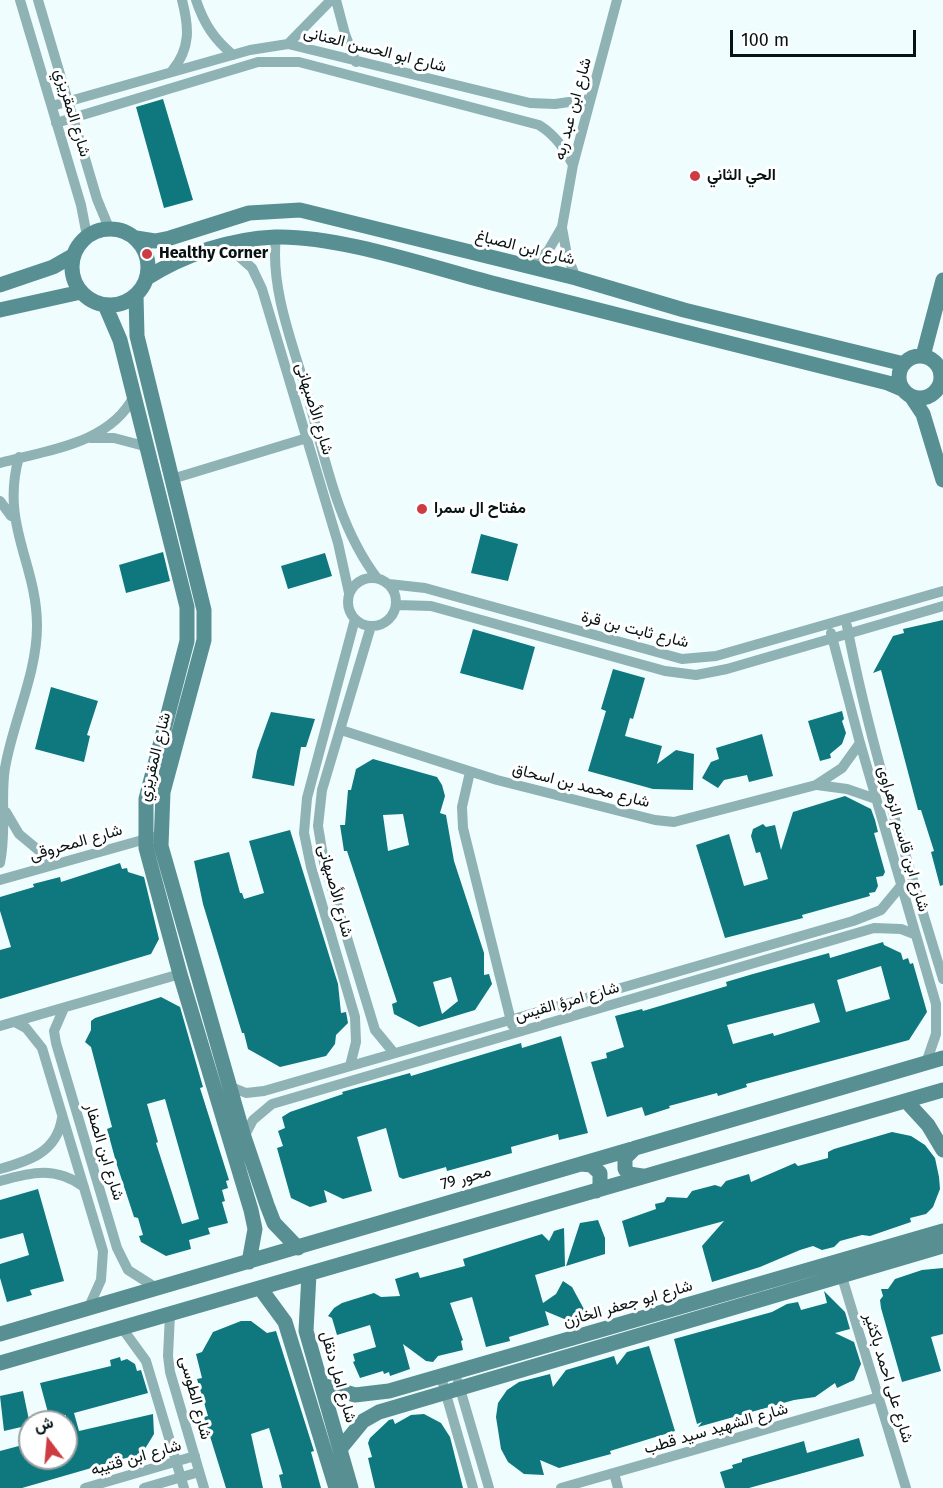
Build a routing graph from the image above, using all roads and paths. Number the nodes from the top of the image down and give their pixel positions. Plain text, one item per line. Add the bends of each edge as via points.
1 (20, 0) edge
2 (38, 0) edge
3 (182, 0) edge
4 (196, 0) edge
5 (331, 0) edge
6 (336, 0) edge
7 (617, 0) edge
8 (288, 44) junction
9 (262, 47) junction
10 (234, 55) junction
11 (265, 62) junction
12 (356, 62) junction
13 (172, 71) junction
14 (590, 99) junction
15 (68, 102) junction
16 (51, 106) junction
17 (72, 117) junction
18 (56, 123) junction
19 (573, 165) junction
20 (562, 227) junction
21 (109, 228) junction
22 (87, 236) junction
23 (276, 237) junction
24 (136, 238) junction
25 (227, 246) junction
26 (74, 255) junction
27 (528, 268) junction
28 (147, 278) junction
29 (576, 278) junction
30 (943, 280) edge
31 (0, 285) edge
32 (81, 292) junction
33 (136, 295) junction
34 (105, 305) junction
35 (0, 310) edge
36 (923, 356) junction
37 (941, 360) edge
38 (904, 364) junction
39 (942, 390) edge
40 (907, 393) junction
41 (134, 396) junction
42 (87, 438) junction
43 (307, 438) junction
44 (148, 447) junction
45 (19, 457) junction
46 (0, 463) edge
47 (172, 479) junction
48 (943, 480) edge
49 (0, 501) edge
50 (11, 516) junction
51 (377, 578) junction
52 (389, 584) junction
53 (943, 591) edge
54 (349, 593) junction
55 (397, 605) junction
56 (943, 606) edge
57 (355, 619) junction
58 (845, 619) junction
59 (828, 624) junction
60 (370, 626) junction
61 (560, 626) junction
62 (848, 633) junction
63 (832, 637) junction
64 (556, 640) junction
65 (341, 730) junction
66 (860, 743) junction
67 (470, 772) junction
68 (816, 785) junction
69 (876, 799) junction
70 (5, 809) junction
71 (153, 837) junction
72 (902, 844) junction
73 (890, 848) junction
74 (0, 863) edge
75 (55, 864) junction
76 (0, 880) edge
77 (900, 887) junction
78 (914, 934) junction
79 (180, 974) junction
80 (943, 979) edge
81 (64, 1008) junction
82 (510, 1019) junction
83 (15, 1022) junction
84 (0, 1026) edge
85 (940, 1031) edge
86 (514, 1033) junction
87 (394, 1053) junction
88 (943, 1058) edge
89 (926, 1063) junction
90 (350, 1066) junction
91 (229, 1086) junction
92 (943, 1090) edge
93 (906, 1101) junction
94 (76, 1110) junction
95 (62, 1115) junction
96 (244, 1137) junction
97 (635, 1148) junction
98 (943, 1150) edge
99 (579, 1164) junction
100 (0, 1169) edge
101 (649, 1175) junction
102 (0, 1181) edge
103 (84, 1186) junction
104 (596, 1191) junction
105 (267, 1205) junction
106 (251, 1210) junction
107 (943, 1231) edge
108 (943, 1245) edge
109 (298, 1248) junction
110 (249, 1262) junction
111 (309, 1274) junction
112 (842, 1277) junction
113 (260, 1288) junction
114 (158, 1289) junction
115 (88, 1309) junction
116 (170, 1314) junction
117 (305, 1316) junction
118 (285, 1322) junction
119 (122, 1328) junction
120 (0, 1334) edge
121 (0, 1363) edge
122 (448, 1374) junction
123 (322, 1385) junction
124 (453, 1390) junction
125 (879, 1398) junction
126 (340, 1449) junction
127 (195, 1456) junction
128 (177, 1461) junction
129 (199, 1472) junction
130 (614, 1473) junction
131 (183, 1483) edge
132 (491, 1487) edge
133 (85, 1488) edge
134 (144, 1488) edge
135 (204, 1488) edge
136 (336, 1488) edge
137 (351, 1488) edge
138 (473, 1488) edge
139 (561, 1488) edge
140 (618, 1488) edge
141 (906, 1488) edge

1 - 16 street, شارع المقريزي
2 - 15 street, شارع المقريزي
3 - 13 street via 188,39 186,51
4 - 10 street via 206,25
5 - 8 street
6 - 12 street
7 - 14 street, شارع ابن عبد ربه
8 - 9 street, شارع ابو الحسن العنانى
8 - 12 street, شارع ابو الحسن العنانى
9 - 10 street, شارع ابو الحسن العنانى
9 - 11 street
10 - 13 street, شارع ابو الحسن العنانى
11 - 17 street, شارع ابو الحسن العنانى
11 - 19 street, شارع ابو الحسن العنانى via 299,62 526,120 550,132
12 - 14 street, شارع ابو الحسن العنانى via 530,103
13 - 15 street, شارع ابو الحسن العنانى
14 - 19 street, شارع ابن عبد ربه
15 - 16 street, شارع ابو الحسن العنانى
15 - 17 street, شارع المقريزي
16 - 18 street, شارع المقريزي
17 - 18 street, شارع ابو الحسن العنانى
17 - 21 street, شارع المقريزي
18 - 22 street, شارع المقريزي
19 - 20 street, شارع ابن عبد ربه
20 - 27 street, شارع ابن عبد ربه via 548,250
20 - 29 street, شارع ابن عبد ربه
21 - 22 street
21 - 24 street
22 - 26 street
23 - 25 street
23 - 40 street via 374,253 888,382
23 - 51 street, شارع الأصبهانى via 276,277 338,499 359,552
24 - 27 street, شارع ابن الصباغ via 170,238 263,210 300,210
24 - 28 street via 146,252
25 - 28 street via 183,257
25 - 43 street, شارع الأصبهانى via 245,260 258,278
26 - 31 street via 53,267
26 - 32 street via 73,274
27 - 29 street, شارع ابن الصباغ
28 - 33 street
29 - 38 street, شارع ابن الصباغ via 684,310
30 - 36 street
32 - 34 street
32 - 35 street
33 - 34 street via 127,302
33 - 47 street, شارع المقريزي via 137,336
34 - 41 street, شارع المقريزي via 120,340
36 - 37 street
36 - 38 street
37 - 39 street
38 - 40 street via 899,373
39 - 40 street via 925,398
40 - 48 street via 922,414
41 - 42 street via 117,419
41 - 44 street, شارع المقريزي
42 - 44 street via 114,438
42 - 45 street
43 - 47 street
43 - 54 street, شارع الأصبهانى
44 - 71 street, شارع المقريزي via 188,618 187,641 146,798
45 - 46 street
45 - 50 street via 12,486
47 - 71 street, شارع المقريزي via 202,595 204,633
49 - 50 street
50 - 70 street via 37,623 36,644 4,769
51 - 52 street
51 - 54 street via 364,579
52 - 55 street
52 - 61 street, شارع ثابت بن قرة via 425,588
53 - 58 street, شارع ثابت بن قرة
54 - 57 street
55 - 60 street via 388,621
55 - 64 street, شارع ثابت بن قرة via 432,606
56 - 62 street, شارع ثابت بن قرة
57 - 60 street
57 - 90 street, شارع الأصبهانى via 308,798 304,832 355,1017 356,1042
58 - 59 street, شارع ثابت بن قرة
58 - 62 street, شارع ابن قاسم الزهراوى
59 - 61 street, شارع ثابت بن قرة via 699,659 665,655
59 - 63 street, شارع ابن قاسم الزهراوى
60 - 65 street, شارع الأصبهانى
61 - 64 street
62 - 63 street, شارع ثابت بن قرة
62 - 72 street, شارع ابن قاسم الزهراوى
63 - 64 street, شارع ثابت بن قرة via 696,675 665,671
63 - 66 street, شارع ابن قاسم الزهراوى
65 - 67 street, شارع محمد بن اسحاق
65 - 87 street, شارع الأصبهانى via 322,789 319,844 375,1030
66 - 68 street, شارع محمد بن اسحاق via 842,768
66 - 69 street, شارع ابن قاسم الزهراوى
67 - 68 street, شارع محمد بن اسحاق via 553,796 674,822
67 - 82 street via 462,807 463,828
68 - 69 street, شارع محمد بن اسحاق via 847,789
69 - 73 street, شارع ابن قاسم الزهراوى
70 - 74 street
70 - 75 street via 19,834
71 - 75 street, شارع المحروقى
71 - 79 street, شارع المقريزي via 149,861
71 - 91 street, شارع المقريزي
72 - 73 street
72 - 80 street, شارع ابن قاسم الزهراوى
73 - 77 street, شارع ابن قاسم الزهراوى
75 - 76 street, شارع المحروقى
77 - 78 street, شارع ابن قاسم الزهراوى
77 - 82 street, شارع امرؤ القيس via 881,910 870,916
78 - 85 street, شارع ابن قاسم الزهراوى via 936,1004
78 - 86 street, شارع امرؤ القيس via 901,929 874,928
79 - 81 street
79 - 106 street, شارع المقريزي
81 - 83 street
81 - 94 street, شارع ابن الصفار via 54,1031
82 - 86 street
82 - 87 street, شارع امرؤ القيس
83 - 84 street
83 - 95 street, شارع ابن الصفار via 31,1032 42,1048
85 - 89 street, شارع ابن قاسم الزهراوى
86 - 96 street, شارع امرؤ القيس via 272,1104 254,1120
87 - 90 street, شارع امرؤ القيس
88 - 89 street, محور 79
89 - 97 street, محور 79
90 - 91 street, شارع امرؤ القيس via 255,1093
91 - 96 street, شارع المقريزي
92 - 93 street
93 - 98 street via 928,1125
93 - 101 street
94 - 95 street
94 - 114 street, شارع ابن الصفار via 120,1256 128,1270
95 - 100 street via 58,1132 41,1154
95 - 103 street, شارع ابن الصفار
96 - 105 street, شارع المقريزي
97 - 99 street, محور 79
97 - 101 street via 626,1158 625,1169 635,1176
99 - 104 street via 597,1168 601,1180
99 - 109 street, محور 79
101 - 104 street
102 - 103 street via 28,1173 52,1172
103 - 115 street, شارع ابن الصفار via 104,1265 102,1280
104 - 111 street
105 - 106 street
105 - 109 street, شارع المقريزي via 274,1223
106 - 110 street, شارع المقريزي via 255,1229
107 - 122 street, شارع ابو جعفر الخازن
108 - 112 street, شارع ابو جعفر الخازن
109 - 110 street, محور 79
110 - 114 street, محور 79
111 - 113 street
111 - 117 street, شارع امل دنقل
112 - 124 street, شارع ابو جعفر الخازن
112 - 125 street, شارع على احمد باكثير
113 - 116 street
113 - 118 street, شارع امل دنقل
114 - 115 street, محور 79
115 - 120 street, محور 79
116 - 119 street
116 - 127 street, شارع الطوسى via 170,1372
117 - 118 street via 293,1313
117 - 123 street, شارع امل دنقل
118 - 136 street, شارع امل دنقل
119 - 121 street
119 - 128 street via 146,1360
122 - 123 street, شارع ابو جعفر الخازن via 372,1395 338,1392
122 - 124 street
123 - 126 street, شارع امل دنقل
124 - 126 street, شارع ابو جعفر الخازن via 379,1412 363,1421
124 - 132 street
124 - 138 street
125 - 130 street, شارع الشهيد سيد قطب
125 - 141 street, شارع على احمد باكثير
126 - 137 street, شارع امل دنقل
127 - 128 street, شارع ابن قتيبه
127 - 129 street, شارع الطوسى
128 - 131 street
128 - 133 street, شارع ابن قتيبه
129 - 131 street, شارع ابن قتيبه
129 - 135 street, شارع الطوسى
130 - 139 street, شارع الشهيد سيد قطب
130 - 140 street
131 - 134 street, شارع ابن قتيبه

